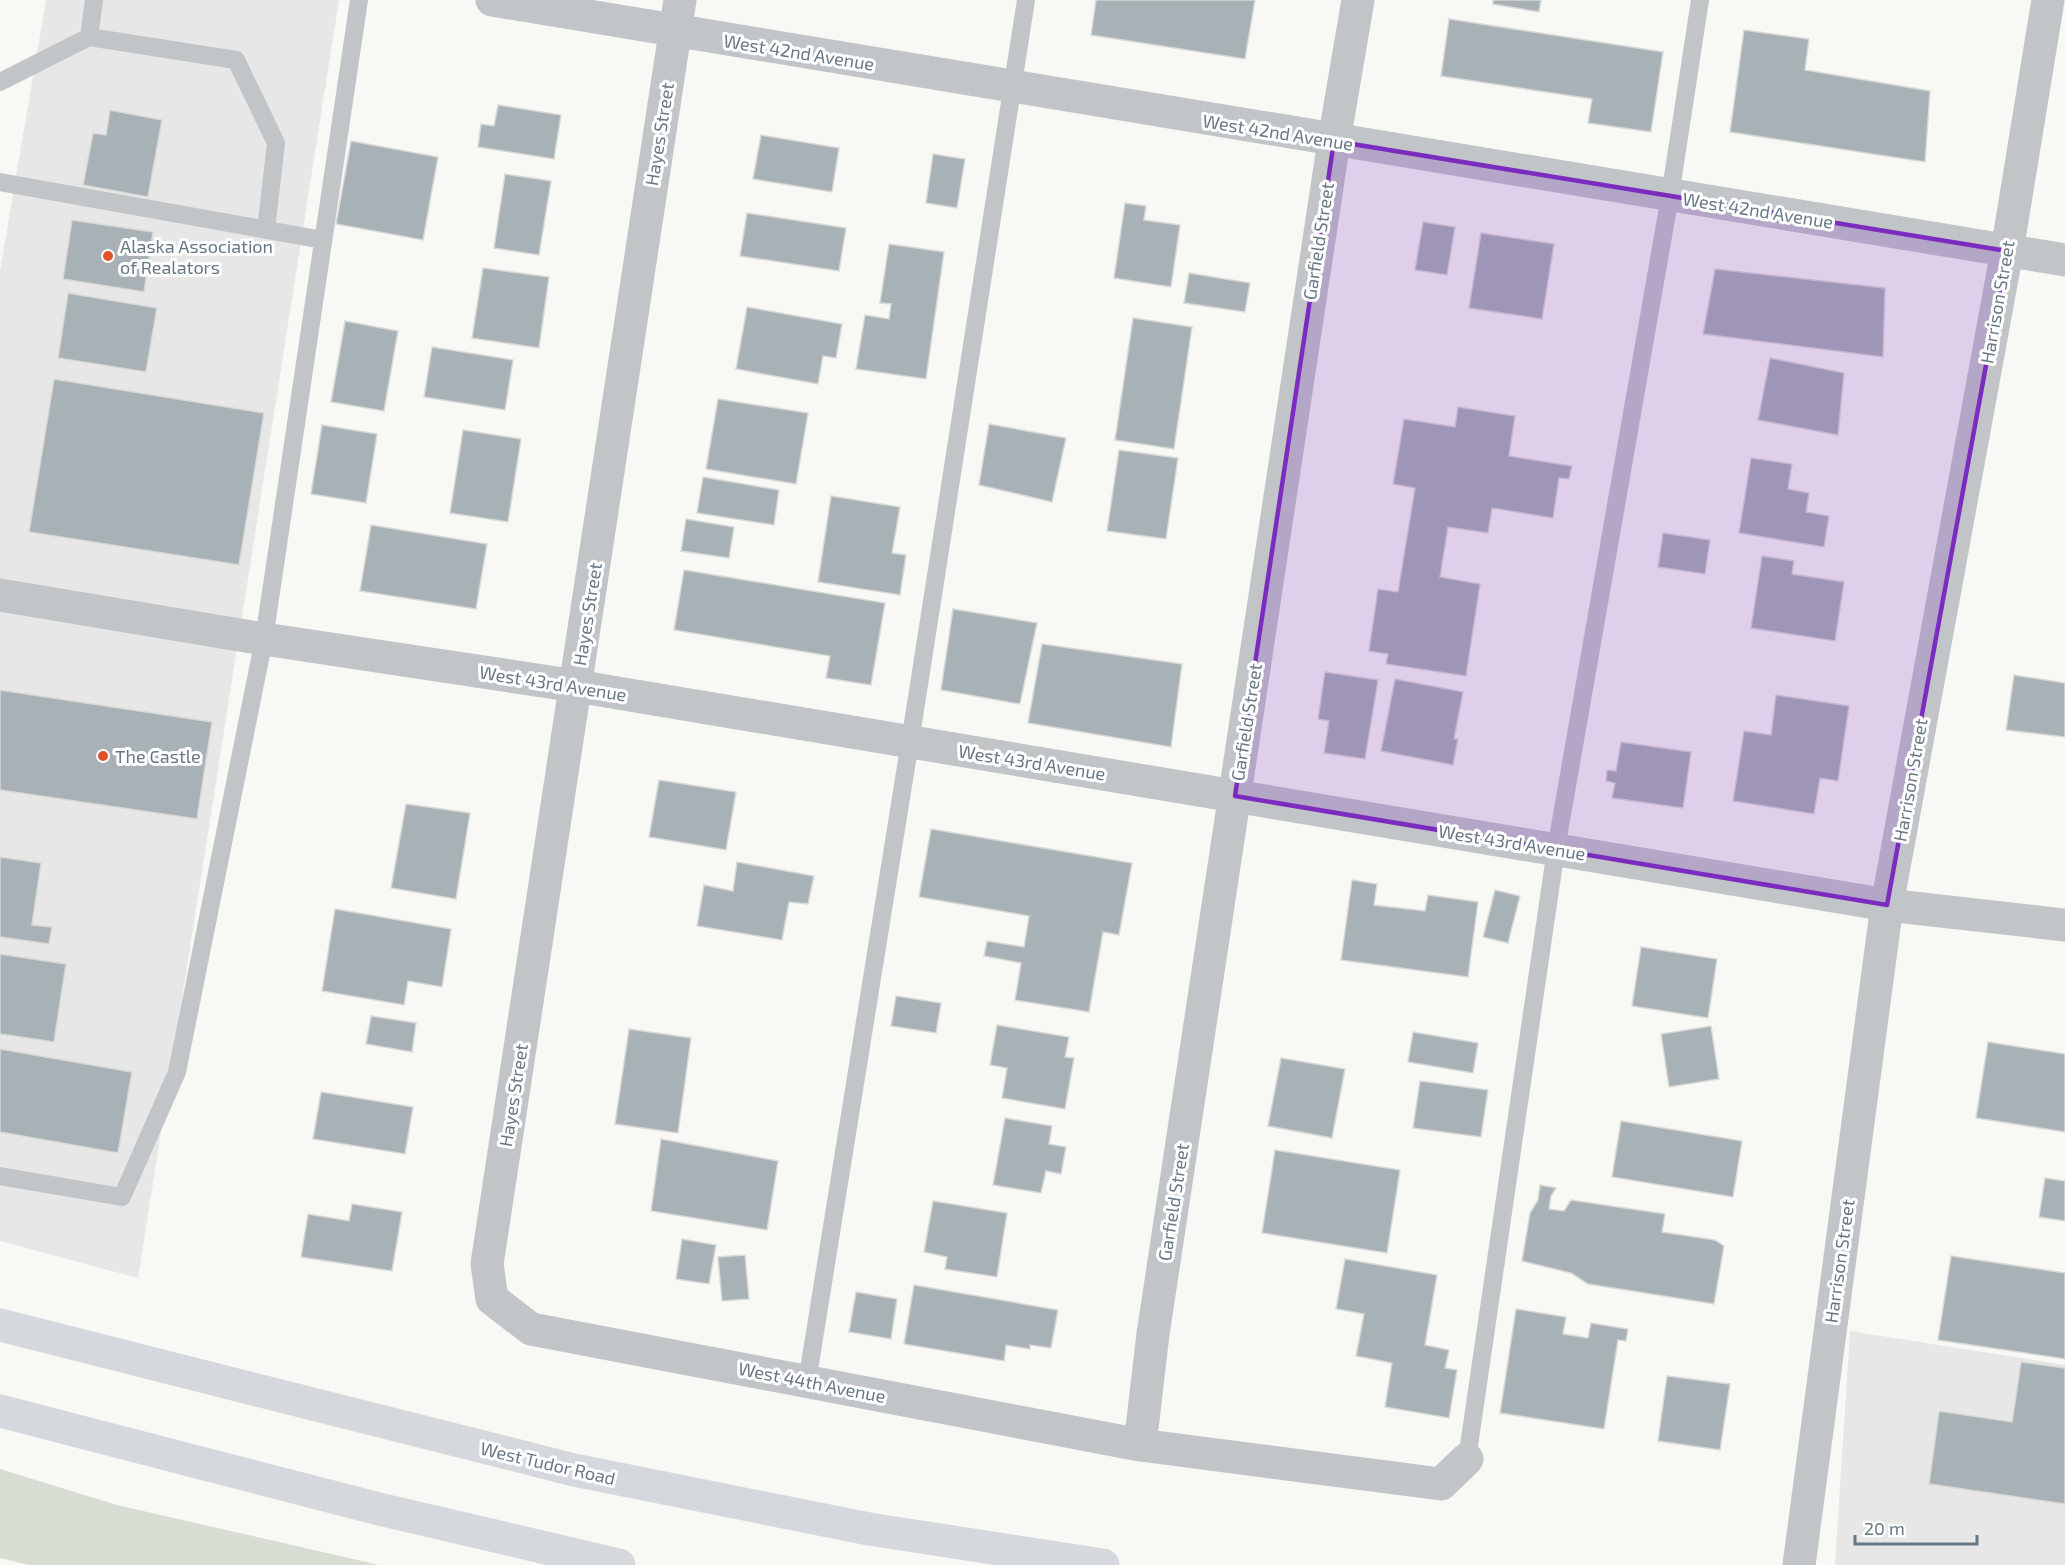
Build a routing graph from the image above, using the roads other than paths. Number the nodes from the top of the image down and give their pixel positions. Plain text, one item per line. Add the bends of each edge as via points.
1 (94, 0) edge
2 (359, 0) edge
3 (492, 0) edge
4 (1026, 0) edge
5 (1358, 0) edge
6 (1700, 0) edge
7 (2048, 0) edge
8 (677, 16) edge
9 (89, 37) junction
10 (0, 82) edge
11 (1012, 87) junction
12 (1334, 141) junction
13 (0, 182) edge
14 (1670, 196) junction
15 (266, 230) junction
16 (323, 240) junction
17 (2007, 250) junction
18 (2065, 260) edge
19 (0, 595) edge
20 (264, 639) junction
21 (576, 686) junction
22 (910, 742) junction
23 (1235, 796) junction
24 (1556, 849) junction
25 (1887, 905) junction
26 (2065, 925) edge
27 (0, 1176) edge
28 (492, 1299) joint
29 (0, 1325) edge
30 (807, 1382) junction
31 (0, 1411) edge
32 (1140, 1444) junction
33 (1467, 1459) joint
34 (619, 1565) edge
35 (1103, 1565) edge
36 (1799, 1565) edge

1 - 9 lane
2 - 16 lane
3 - 8 street, West 42nd Avenue
4 - 11 lane
5 - 12 street, Garfield Street
6 - 14 lane
7 - 17 street, Harrison Street
8 - 11 street, West 42nd Avenue
8 - 21 street, Hayes Street
9 - 10 lane
9 - 15 lane via 236,60 276,142
11 - 12 street, West 42nd Avenue
11 - 22 lane
12 - 14 street, West 42nd Avenue
12 - 23 street, Garfield Street
13 - 15 lane
14 - 17 street, West 42nd Avenue
14 - 24 lane
15 - 16 lane
16 - 20 lane
17 - 18 street, West 42nd Avenue
17 - 25 street, Harrison Street
19 - 20 street, West 43rd Avenue
20 - 21 street, West 43rd Avenue
20 - 27 lane via 177,1072 122,1197
21 - 22 street, West 43rd Avenue
21 - 28 street, Hayes Street via 487,1264
22 - 23 street, West 43rd Avenue
22 - 30 lane
23 - 24 street, West 43rd Avenue
23 - 32 street, Garfield Street via 1153,1334
24 - 25 street, West 43rd Avenue
24 - 33 lane
25 - 26 street, West 43rd Avenue
25 - 36 street, Harrison Street
28 - 30 street, West 44th Avenue via 531,1329
29 - 35 main road, West Tudor Road via 574,1470 869,1529
30 - 32 street, West 44th Avenue
31 - 34 main road via 379,1509
32 - 33 street, West 44th Avenue via 1441,1484

